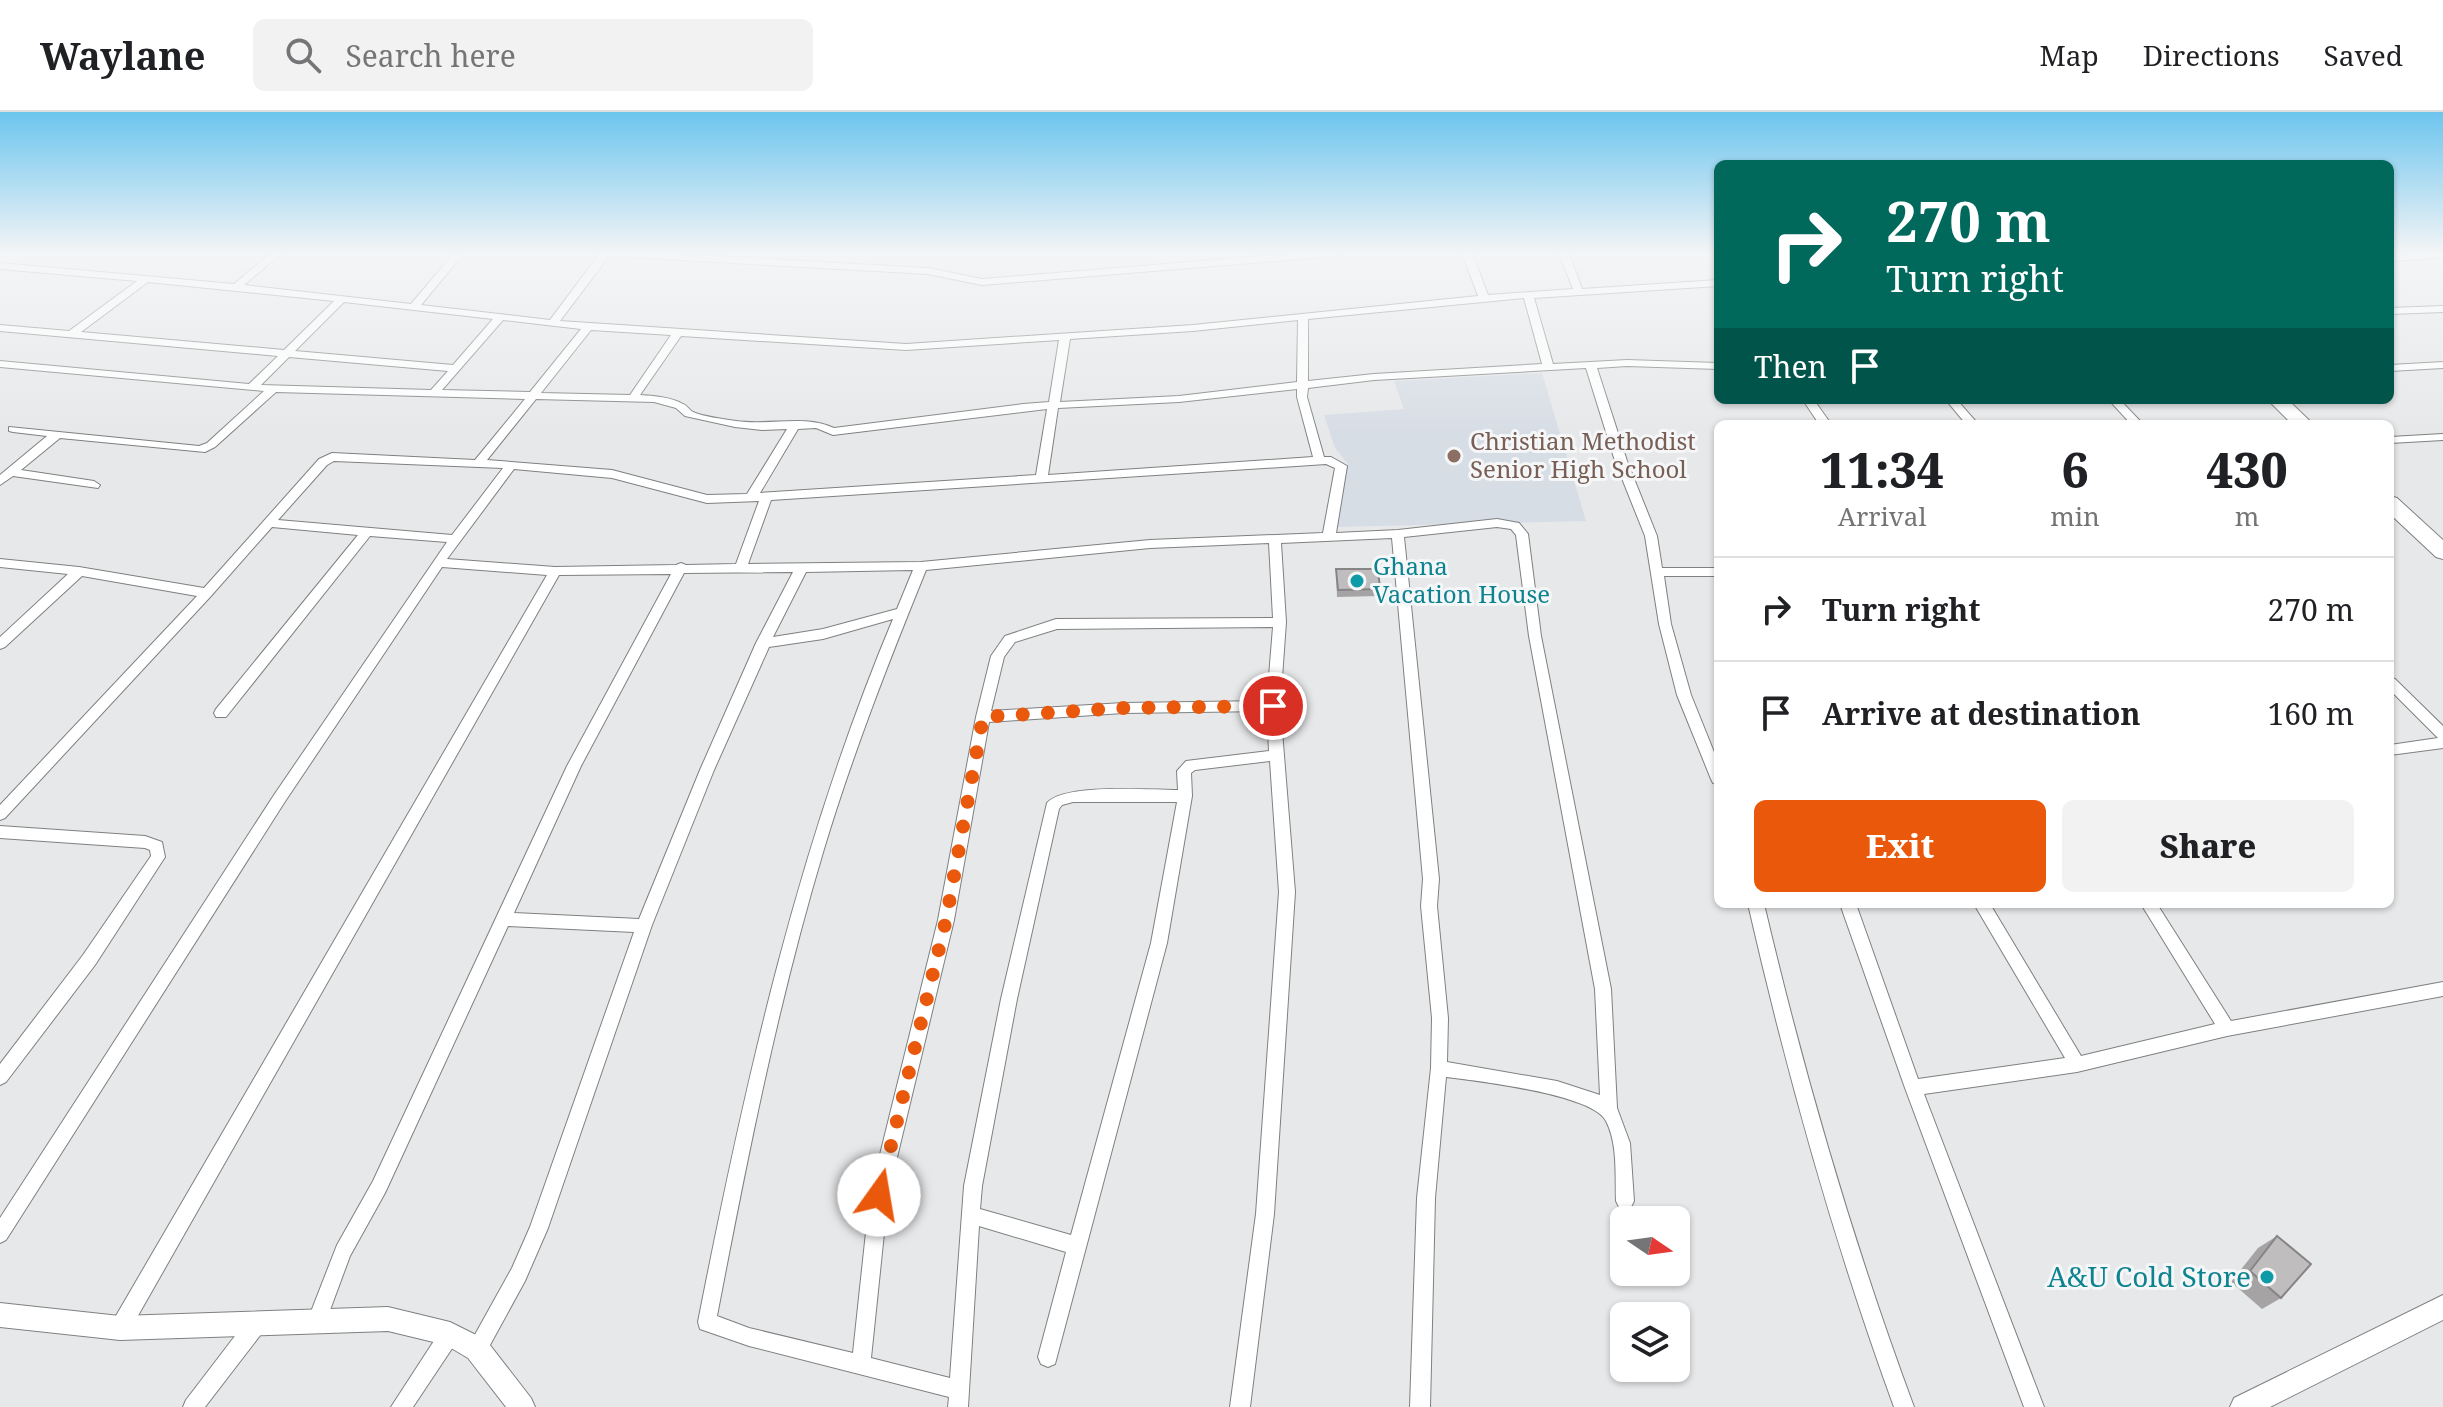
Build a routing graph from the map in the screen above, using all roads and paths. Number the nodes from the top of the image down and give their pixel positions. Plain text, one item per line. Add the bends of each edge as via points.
1 (99, 313) edge
2 (328, 313) edge
3 (473, 313) edge
4 (560, 313) edge
5 (1329, 313) edge
6 (1533, 313) edge
7 (1303, 316) junction
8 (501, 317) junction
9 (552, 324) junction
10 (588, 327) junction
11 (0, 328) edge
12 (73, 333) junction
13 (678, 333) junction
14 (1065, 338) junction
15 (288, 353) junction
16 (0, 364) edge
17 (1590, 364) junction
18 (1714, 365) edge
19 (2443, 365) edge
20 (1548, 366) junction
21 (454, 368) junction
22 (2394, 368) edge
23 (1304, 385) junction
24 (251, 388) junction
25 (273, 389) junction
26 (435, 392) junction
27 (532, 394) junction
28 (633, 398) junction
29 (1954, 404) edge
30 (2118, 404) edge
31 (2281, 404) edge
32 (2303, 404) edge
33 (1056, 406) junction
34 (1968, 420) edge
35 (2133, 420) edge
36 (2299, 420) edge
37 (2321, 420) edge
38 (796, 424) junction
39 (13, 429) dead end
40 (57, 434) junction
41 (2443, 437) edge
42 (2394, 440) edge
43 (1319, 460) junction
44 (478, 464) junction
45 (511, 465) junction
46 (11, 472) junction
47 (1041, 479) junction
48 (0, 481) edge
49 (94, 485) dead end
50 (2394, 488) edge
51 (767, 496) junction
52 (751, 498) junction
53 (2394, 507) edge
54 (270, 523) junction
55 (368, 530) junction
56 (2443, 533) edge
57 (1398, 534) junction
58 (1329, 536) junction
59 (1275, 538) junction
60 (455, 539) junction
61 (2443, 552) edge
62 (0, 563) edge
63 (439, 563) junction
64 (921, 566) junction
65 (681, 567) junction
66 (741, 567) junction
67 (801, 569) junction
68 (79, 571) junction
69 (555, 571) junction
70 (1659, 572) junction
71 (1714, 576) edge
72 (207, 593) junction
73 (903, 612) junction
74 (1280, 622) junction
75 (762, 643) junction
76 (0, 644) edge
77 (2394, 686) edge
78 (1273, 706) junction
79 (221, 713) dead end
80 (983, 717) junction
81 (2443, 735) edge
82 (2443, 743) edge
83 (2394, 749) edge
84 (1277, 755) junction
85 (1714, 769) edge
86 (1185, 796) junction
87 (0, 814) edge
88 (0, 832) edge
89 (1757, 908) edge
90 (1849, 908) edge
91 (1984, 908) edge
92 (2151, 908) edge
93 (504, 919) junction
94 (645, 926) junction
95 (2443, 989) edge
96 (2227, 1029) junction
97 (2077, 1064) junction
98 (1439, 1068) junction
99 (0, 1077) edge
100 (1913, 1088) junction
101 (1609, 1109) junction
102 (1625, 1201) dead end
103 (970, 1215) junction
104 (0, 1234) edge
105 (1077, 1246) junction
106 (2439, 1314) edge
107 (0, 1315) edge
108 (259, 1321) junction
109 (316, 1322) junction
110 (120, 1328) junction
111 (450, 1334) junction
112 (477, 1349) junction
113 (1048, 1357) dead end
114 (861, 1366) junction
115 (959, 1399) edge
116 (193, 1407) edge
117 (401, 1407) edge
118 (522, 1407) edge
119 (1240, 1407) edge
120 (1420, 1407) edge
121 (1904, 1407) edge
122 (2034, 1407) edge
123 (2243, 1407) edge

1 - 12 street
2 - 15 street
3 - 8 street
4 - 9 street
5 - 7 street
6 - 20 street
7 - 14 street
7 - 23 street
8 - 9 street
8 - 21 street
9 - 10 street
10 - 13 street
10 - 27 street
11 - 12 street
12 - 15 street
13 - 14 street via 906,347
13 - 28 street
14 - 33 street
15 - 21 street
15 - 24 street
16 - 24 street
17 - 18 street
17 - 20 street
17 - 70 street
19 - 22 street
20 - 23 street
21 - 26 street
23 - 33 street
23 - 43 street via 1302,397
24 - 25 street
25 - 26 street
25 - 40 street via 201,450
26 - 27 street
27 - 28 street
27 - 44 street
28 - 38 street via 654,399 689,414 735,424
29 - 34 street
30 - 35 street
31 - 36 highway
32 - 37 highway
33 - 38 street via 833,432
33 - 47 street
38 - 52 street
39 - 40 street
40 - 46 street
41 - 42 street
43 - 47 street
43 - 58 street via 1341,466
44 - 45 street
44 - 54 street via 332,457
45 - 52 street via 612,474 707,499
45 - 60 street
46 - 48 street
46 - 49 street
47 - 51 street
50 - 56 highway
51 - 52 street
51 - 66 street
53 - 61 highway
54 - 55 street
54 - 72 street
55 - 60 street
55 - 79 street
57 - 58 street
57 - 98 street via 1431,879
57 - 101 street via 1497,523 1515,526 1522,534 1535,636 1603,989
58 - 59 street
59 - 64 street via 1109,547
59 - 74 street
60 - 63 street
62 - 68 street
63 - 69 street
63 - 104 street via 235,865
64 - 67 street
64 - 73 street
65 - 66 street
65 - 69 street
65 - 93 street via 574,766
66 - 67 street
67 - 75 street
68 - 72 street
68 - 76 street
69 - 110 street
70 - 71 street
70 - 85 street via 1665,624 1684,695
72 - 87 street
73 - 75 street via 823,634
73 - 114 street via 868,696 776,1000 739,1149 707,1322
74 - 78 street
74 - 80 street via 1043,626 1010,639 1004,647
75 - 94 street via 702,777
77 - 81 street
78 - 80 street
78 - 84 street
80 - 114 street via 946,920 879,1195
82 - 83 street
84 - 86 street via 1191,765 1184,771
84 - 119 street via 1287,892 1265,1214
86 - 103 street via 1073,796 1052,807 1009,999
86 - 105 street via 1159,943
88 - 99 street via 145,842 157,846 158,857 89,960
89 - 121 street via 1781,1011 1866,1304
90 - 100 street
91 - 97 street
92 - 96 street
93 - 94 street
93 - 109 street via 386,1174 343,1251
94 - 112 street via 536,1233 500,1313
95 - 96 street
96 - 97 street
97 - 100 street
98 - 101 street via 1560,1089
98 - 120 street via 1426,1198
100 - 122 street
101 - 102 street via 1620,1139
103 - 105 street
103 - 115 street
105 - 113 street
106 - 123 street
107 - 110 street
108 - 109 street
108 - 110 street
108 - 116 street
109 - 111 street via 388,1319
111 - 112 street
111 - 117 street
112 - 118 street
114 - 115 street

